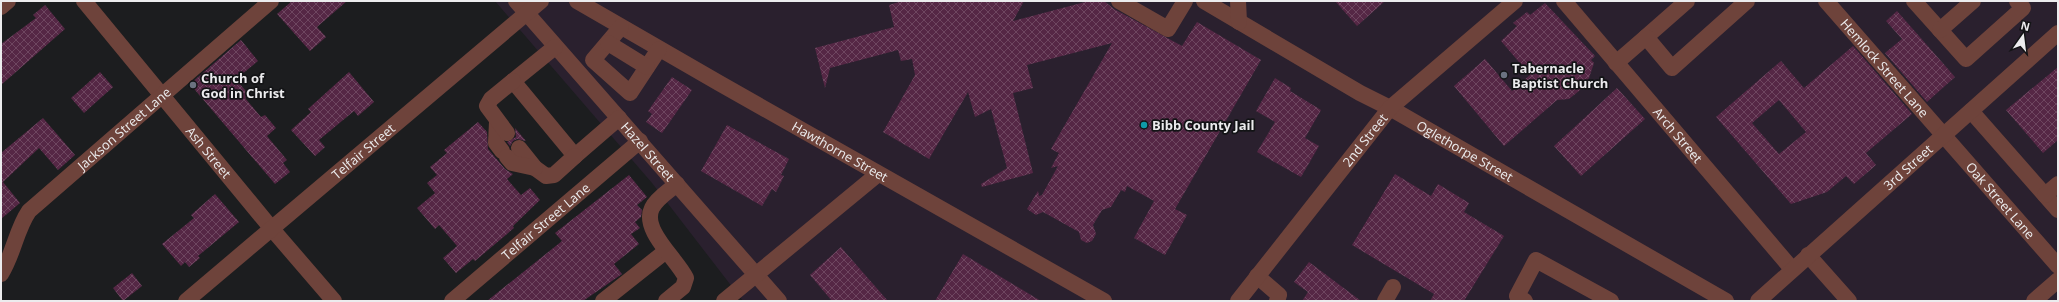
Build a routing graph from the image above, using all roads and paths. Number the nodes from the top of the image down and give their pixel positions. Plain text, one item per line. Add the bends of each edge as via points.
1 (8, 1) edge
2 (84, 1) edge
3 (272, 1) edge
4 (541, 1) edge
5 (577, 1) edge
6 (1119, 1) edge
7 (1185, 1) edge
8 (1204, 1) edge
9 (1238, 1) edge
10 (1515, 1) edge
11 (1564, 1) edge
12 (1687, 1) edge
13 (1747, 1) edge
14 (1826, 1) edge
15 (1973, 1) edge
16 (2017, 1) edge
17 (1921, 3) edge
18 (1, 7) edge
19 (521, 7) edge
20 (1239, 22) junction
21 (621, 27) junction
22 (1940, 30) junction
23 (2058, 33) edge
24 (1646, 37) junction
25 (608, 43) junction
26 (555, 47) junction
27 (659, 49) junction
28 (593, 60) junction
29 (1616, 63) junction
30 (647, 67) junction
31 (579, 74) junction
32 (513, 81) junction
33 (163, 96) junction
34 (1390, 108) junction
35 (1971, 111) junction
36 (618, 118) junction
37 (1944, 135) junction
38 (640, 142) junction
39 (575, 156) junction
40 (878, 174) junction
41 (677, 184) junction
42 (2058, 184) edge
43 (2045, 195) junction
44 (2058, 210) edge
45 (272, 229) junction
46 (666, 251) junction
47 (1808, 254) junction
48 (2058, 266) edge
49 (1792, 269) junction
50 (1, 274) edge
51 (757, 275) junction
52 (1257, 276) junction
53 (2058, 280) edge
54 (1393, 287) dead end
55 (1519, 299) edge
56 (186, 301) edge
57 (334, 301) edge
58 (452, 301) edge
59 (603, 301) edge
60 (666, 301) edge
61 (724, 301) edge
62 (779, 301) edge
63 (1104, 301) edge
64 (1238, 301) edge
65 (1277, 301) edge
66 (1385, 301) edge
67 (1611, 301) edge
68 (1726, 301) edge
69 (1758, 301) edge
70 (1849, 301) edge
71 (2034, 301) edge

1 - 18 street
2 - 33 street, Ash Street
3 - 33 street, Jackson Street Lane
4 - 19 street, Telfair Street
5 - 21 street, Hawthorne Street
6 - 7 street via 1168,29
8 - 20 street, Oglethorpe Street
9 - 20 street
10 - 34 street, 2nd Street
11 - 29 street, Arch Street
12 - 24 street
13 - 24 street via 1672,68
14 - 37 street, Hemlock Street Lane
15 - 22 street
16 - 22 street via 2023,8 1966,59
17 - 22 street
19 - 26 street, Hazel Street
19 - 45 street, Telfair Street
20 - 34 street, Oglethorpe Street
21 - 25 street
21 - 27 street, Hawthorne Street
23 - 35 street, 3rd Street
24 - 29 street
25 - 28 street
25 - 30 street
26 - 31 street, Hazel Street
26 - 32 street
27 - 30 street
27 - 40 street, Hawthorne Street
28 - 30 street via 630,93
28 - 31 street
29 - 49 street, Arch Street
31 - 36 street, Hazel Street
32 - 39 street
32 - 39 street via 491,99 487,106 502,128 496,143 546,176 554,175
33 - 45 street, Ash Street
33 - 50 street, Jackson Street Lane via 29,211 20,224 10,260
34 - 52 street, 2nd Street
34 - 68 street, Oglethorpe Street
35 - 37 street, 3rd Street
35 - 43 street
36 - 38 street, Hazel Street
36 - 39 street
37 - 47 street, 3rd Street
37 - 48 street, Oak Street Lane
38 - 41 street, Hazel Street
38 - 58 street, Telfair Street Lane
40 - 51 street
40 - 63 street, Hawthorne Street
41 - 46 street via 652,208 650,223
41 - 51 street, Hazel Street
42 - 43 street
43 - 44 street
45 - 56 street, Telfair Street
45 - 57 street, Ash Street
46 - 59 street
46 - 60 street via 686,278 683,287
47 - 49 street, 3rd Street
47 - 70 street
49 - 69 street, 3rd Street
51 - 61 street
51 - 62 street, Hazel Street
52 - 64 street, 2nd Street
52 - 65 street via 1279,295
53 - 71 street
54 - 66 street
55 - 67 street via 1536,260

